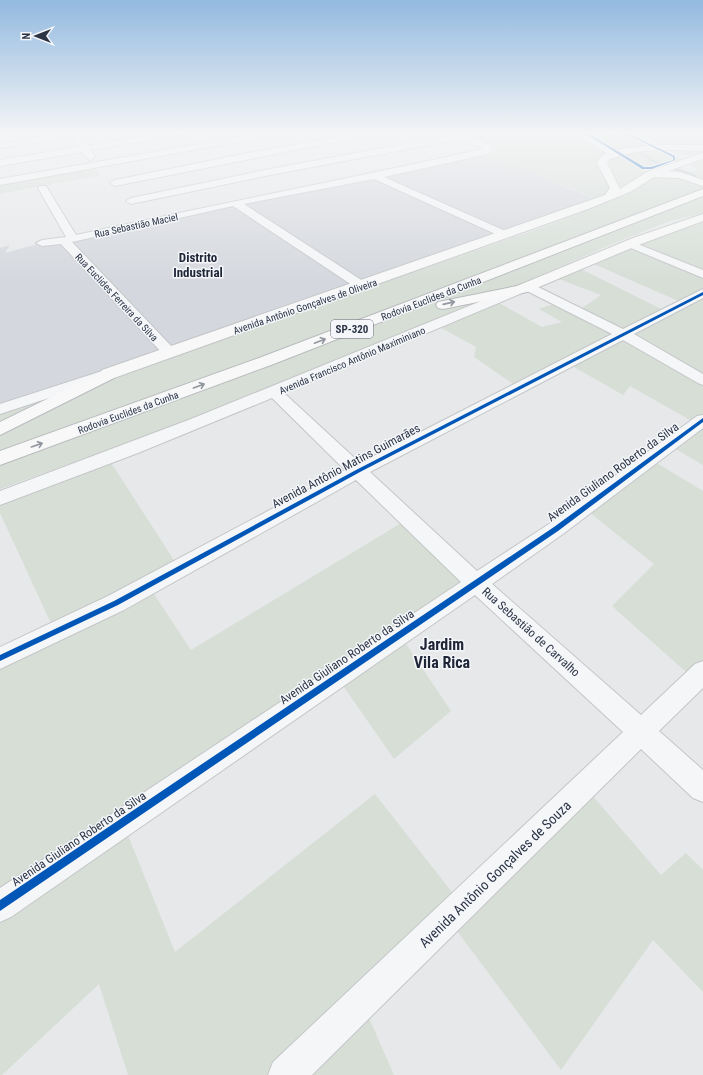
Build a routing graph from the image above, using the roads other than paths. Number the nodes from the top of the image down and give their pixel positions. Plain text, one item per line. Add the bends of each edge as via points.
1 (114, 182) edge
2 (221, 182) edge
3 (284, 182) edge
4 (343, 182) edge
5 (389, 182) edge
6 (612, 182) edge
7 (636, 182) edge
8 (691, 182) edge
9 (43, 188) dead end
10 (700, 188) edge
11 (296, 191) junction
12 (608, 198) junction
13 (131, 201) junction
14 (235, 203) junction
15 (703, 217) edge
16 (149, 223) junction
17 (506, 235) junction
18 (69, 240) junction
19 (42, 243) dead end
20 (630, 244) junction
21 (703, 274) edge
22 (362, 286) junction
23 (525, 287) junction
24 (703, 293) edge
25 (357, 327) junction
26 (623, 334) junction
27 (169, 352) junction
28 (108, 374) junction
29 (703, 380) edge
30 (274, 392) junction
31 (0, 409) edge
32 (703, 420) edge
33 (0, 430) edge
34 (0, 444) edge
35 (0, 458) edge
36 (358, 471) junction
37 (0, 498) edge
38 (476, 583) junction
39 (0, 658) edge
40 (703, 672) edge
41 (642, 732) junction
42 (703, 788) edge
43 (0, 906) edge
44 (286, 1075) edge

1 - 13 street
2 - 13 street
3 - 11 street
4 - 11 street, Rua Sebastião Maciel
5 - 17 street
6 - 12 main road via 615,188
7 - 12 main road, Avenida Antônio Gonçalves de Oliveira
8 - 10 main road
9 - 18 street, Rua Euclides Ferreira da Silva
10 - 25 main road, Rodovia Euclides da Cunha / SP-320
10 - 34 main road, Rodovia Euclides da Cunha / SP-320 via 176,383
11 - 14 street, Rua Sebastião Maciel
12 - 17 main road, Avenida Antônio Gonçalves de Oliveira
13 - 16 street
14 - 16 street, Rua Sebastião Maciel
14 - 22 street
15 - 20 main road, Avenida Francisco Antônio Maximiniano
16 - 18 street, Rua Sebastião Maciel
17 - 22 main road, Avenida Antônio Gonçalves de Oliveira
18 - 19 street, Rua Sebastião Maciel
18 - 27 street, Rua Euclides Ferreira da Silva
20 - 21 street
20 - 23 main road, Avenida Francisco Antônio Maximiniano
22 - 27 main road, Avenida Antônio Gonçalves de Oliveira
25 -> 23 main road via 432,307
23 - 26 street
23 - 30 street, Avenida Francisco Antônio Maximiniano
24 - 26 street, Avenida Antônio Matins Guimarães
35 -> 25 main road, Rodovia Euclides da Cunha / SP-320
26 - 29 street
26 - 36 street, Avenida Antônio Matins Guimarães
27 - 28 main road, Avenida Antônio Gonçalves de Oliveira
28 - 31 street, Avenida Antônio Gonçalves de Oliveira
28 - 33 main road
30 - 36 street, Rua Sebastião de Carvalho
30 - 37 street, Avenida Francisco Antônio Maximiniano via 94,464
32 - 38 street, Avenida Giuliano Roberto da Silva via 556,529
36 - 38 street, Rua Sebastião de Carvalho
36 - 39 street, Avenida Antônio Matins Guimarães via 116,602
38 - 41 street, Rua Sebastião de Carvalho
38 - 43 street, Avenida Giuliano Roberto da Silva
40 - 41 street, Avenida Antônio Gonçalves de Souza
41 - 42 street, Rua Sebastião de Carvalho
41 - 44 street, Avenida Antônio Gonçalves de Souza

